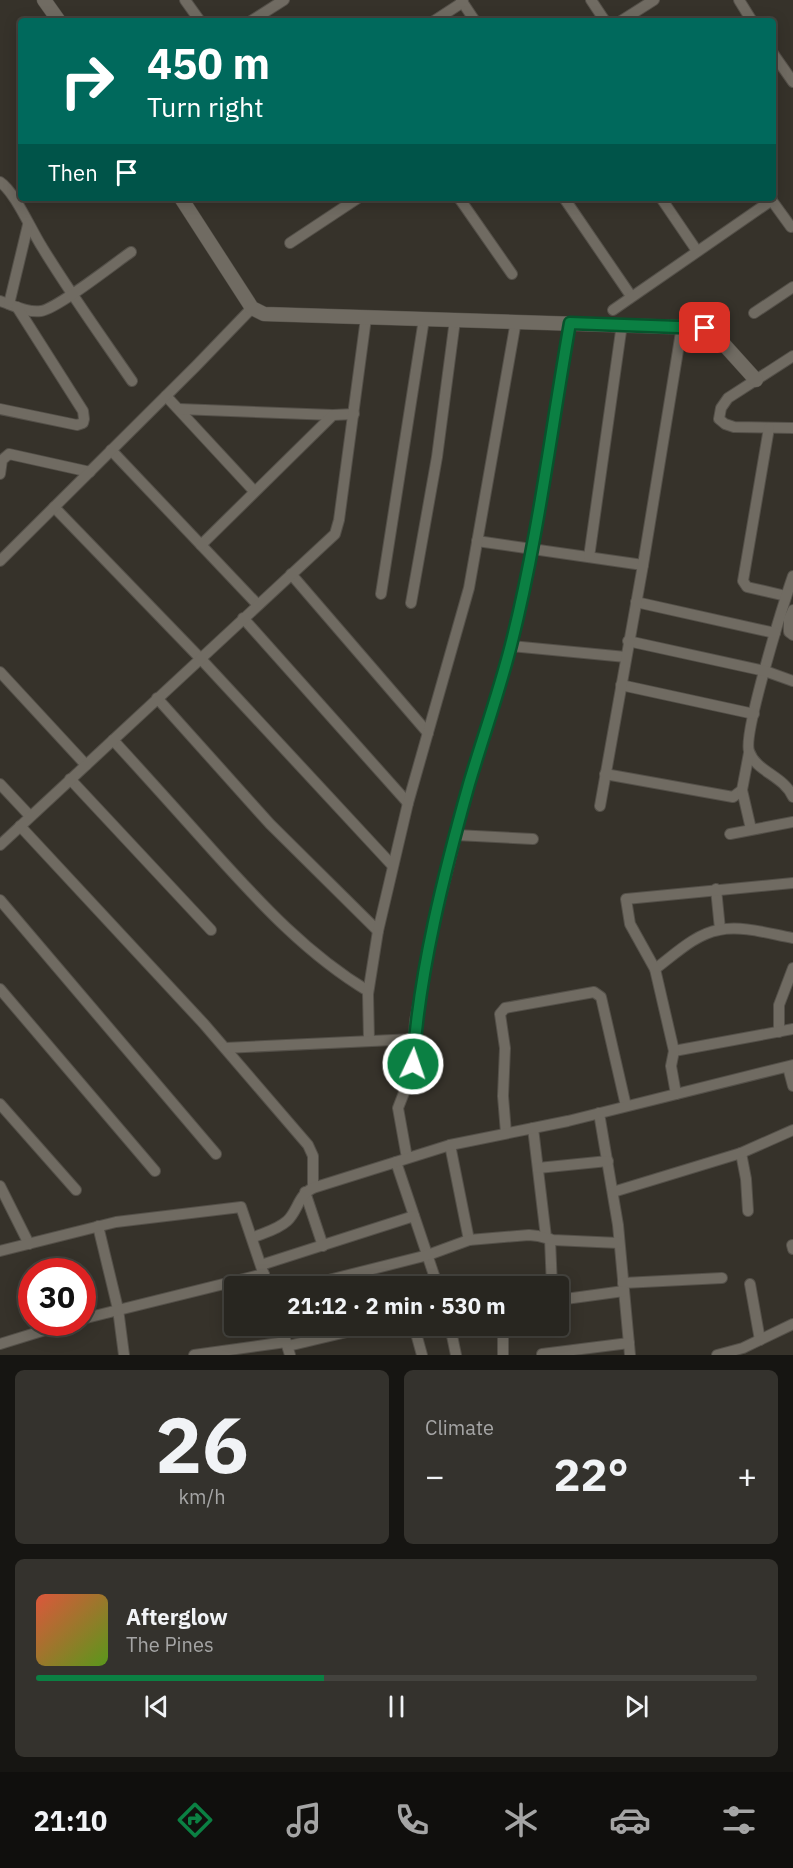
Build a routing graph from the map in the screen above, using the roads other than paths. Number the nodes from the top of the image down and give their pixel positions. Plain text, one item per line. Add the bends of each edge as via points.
1 (44, 0) edge
2 (185, 0) edge
3 (284, 0) edge
4 (591, 0) edge
5 (654, 0) edge
6 (739, 0) edge
7 (462, 1) edge
8 (57, 18) edge
9 (198, 18) edge
10 (256, 18) edge
11 (438, 18) edge
12 (473, 18) edge
13 (603, 18) edge
14 (626, 18) edge
15 (750, 18) edge
16 (776, 58) edge
17 (793, 82) edge
18 (0, 182) edge
19 (183, 201) edge
20 (353, 201) edge
21 (461, 201) edge
22 (566, 201) edge
23 (663, 201) edge
24 (768, 201) edge
25 (772, 201) edge
26 (28, 225) junction
27 (791, 227) dead end
28 (290, 243) dead end
29 (698, 251) junction
30 (131, 252) dead end
31 (512, 274) dead end
32 (793, 287) edge
33 (72, 294) junction
34 (631, 296) junction
35 (9, 304) edge
36 (252, 308) junction
37 (613, 310) dead end
38 (754, 313) dead end
39 (366, 318) junction
40 (424, 320) junction
41 (455, 320) junction
42 (516, 321) junction
43 (570, 323) junction
44 (622, 324) junction
45 (682, 327) junction
46 (793, 356) edge
47 (756, 380) junction
48 (132, 381) dead end
49 (166, 396) junction
50 (0, 409) edge
51 (179, 409) junction
52 (354, 414) junction
53 (333, 415) junction
54 (769, 428) junction
55 (793, 428) edge
56 (111, 450) junction
57 (90, 472) junction
58 (0, 474) edge
59 (254, 491) junction
60 (54, 507) junction
61 (477, 541) junction
62 (201, 545) junction
63 (533, 549) junction
64 (589, 557) junction
65 (0, 561) edge
66 (643, 565) junction
67 (291, 574) junction
68 (793, 576) edge
69 (381, 594) dead end
70 (786, 596) junction
71 (636, 602) junction
72 (411, 603) dead end
73 (258, 605) junction
74 (793, 610) edge
75 (243, 618) junction
76 (775, 633) junction
77 (793, 635) edge
78 (628, 641) junction
79 (511, 645) junction
80 (626, 657) junction
81 (201, 658) junction
82 (765, 671) junction
83 (0, 672) edge
84 (793, 681) edge
85 (621, 685) junction
86 (158, 698) junction
87 (754, 714) junction
88 (428, 733) junction
89 (113, 740) junction
90 (749, 753) junction
91 (86, 765) junction
92 (605, 774) junction
93 (70, 779) junction
94 (0, 784) edge
95 (742, 790) junction
96 (793, 797) edge
97 (408, 803) junction
98 (600, 806) dead end
99 (30, 816) junction
100 (793, 822) edge
101 (20, 826) junction
102 (751, 829) junction
103 (730, 834) dead end
104 (456, 835) junction
105 (533, 839) dead end
106 (0, 845) edge
107 (392, 865) junction
108 (793, 884) edge
109 (716, 890) junction
110 (0, 900) edge
111 (720, 929) junction
112 (210, 930) dead end
113 (378, 931) junction
114 (793, 938) edge
115 (793, 968) edge
116 (655, 969) junction
117 (0, 989) edge
118 (368, 991) junction
119 (793, 1029) edge
120 (779, 1032) junction
121 (414, 1039) junction
122 (369, 1040) junction
123 (225, 1048) junction
124 (674, 1051) junction
125 (791, 1066) edge
126 (793, 1086) edge
127 (676, 1094) junction
128 (0, 1104) edge
129 (626, 1106) junction
130 (599, 1113) junction
131 (533, 1128) junction
132 (793, 1130) edge
133 (506, 1133) junction
134 (450, 1145) junction
135 (741, 1153) junction
136 (216, 1154) dead end
137 (402, 1160) junction
138 (608, 1161) junction
139 (538, 1168) junction
140 (155, 1171) dead end
141 (0, 1186) edge
142 (76, 1190) dead end
143 (309, 1190) junction
144 (613, 1192) junction
145 (748, 1211) dead end
146 (414, 1216) junction
147 (98, 1226) junction
148 (252, 1238) junction
149 (548, 1238) junction
150 (469, 1240) junction
151 (619, 1243) junction
152 (29, 1244) junction
153 (323, 1246) junction
154 (0, 1251) edge
155 (428, 1255) junction
156 (262, 1270) junction
157 (264, 1276) edge
158 (345, 1276) edge
159 (435, 1276) edge
160 (551, 1276) edge
161 (722, 1278) dead end
162 (750, 1284) dead end
163 (623, 1287) junction
164 (569, 1298) edge
165 (118, 1309) junction
166 (96, 1315) edge
167 (793, 1324) edge
168 (26, 1336) edge
169 (334, 1336) edge
170 (417, 1336) edge
171 (452, 1336) edge
172 (503, 1336) edge
173 (760, 1340) junction
174 (0, 1344) edge
175 (288, 1348) edge
176 (630, 1349) edge
177 (746, 1351) edge
178 (542, 1354) edge
179 (124, 1355) edge
180 (194, 1355) edge
181 (422, 1355) edge
182 (456, 1355) edge
183 (504, 1355) edge
184 (717, 1355) edge

1 - 8 street
2 - 9 street
3 - 10 street
4 - 13 street
5 - 14 street
6 - 15 street
7 - 11 street
7 - 12 street
16 - 17 street
18 - 26 street via 9,189
19 - 36 street
20 - 28 street
21 - 31 street
22 - 34 street
23 - 29 street
24 - 29 street
25 - 27 street
26 - 33 street
26 - 35 street
29 - 34 street
30 - 33 street
32 - 38 street
33 - 35 street via 46,310
33 - 48 street
34 - 37 street
35 - 50 street via 83,411 84,419 77,424
36 - 39 street via 264,314
36 - 49 street
39 - 40 street
39 - 52 street
40 - 41 street
40 - 69 street
41 - 42 street
41 - 72 street
42 - 43 street
42 - 61 street
43 - 44 street
43 - 63 street
44 - 45 street
44 - 64 street
45 - 47 street via 705,328
45 - 66 street
46 - 47 street
47 - 54 street via 728,398 719,419 734,426
49 - 51 street
49 - 56 street
51 - 53 street
51 - 59 street
52 - 53 street
52 - 67 street via 335,534
53 - 59 street
54 - 55 street
54 - 70 street via 743,581 747,587
56 - 57 street
56 - 62 street
57 - 58 street via 9,454 2,460
57 - 60 street
59 - 62 street
60 - 65 street
60 - 81 street
61 - 63 street
61 - 88 street via 469,588
62 - 73 street
63 - 64 street
63 - 79 street
64 - 66 street
66 - 71 street
67 - 73 street
67 - 88 street
68 - 70 street
70 - 76 street
71 - 76 street
71 - 78 street
73 - 75 street
74 - 77 street via 789,619 789,632
75 - 81 street
75 - 97 street
76 - 82 street
78 - 80 street
78 - 82 street
79 - 80 street
79 - 104 street
80 - 85 street
81 - 86 street
81 - 107 street
82 - 84 street
82 - 87 street
83 - 91 street
85 - 87 street
85 - 92 street
86 - 89 street
86 - 113 street via 270,824
87 - 90 street
88 - 97 street
89 - 91 street
89 - 118 street via 297,939
90 - 95 street
90 - 96 street via 759,766 785,783
91 - 93 street
92 - 95 street via 728,798
92 - 98 street
93 - 99 street
93 - 112 street
94 - 99 street
95 - 102 street
97 - 107 street
99 - 101 street
100 - 102 street
101 - 106 street
101 - 123 street
102 - 103 street
104 - 105 street
104 - 121 street via 434,924
107 - 113 street
108 - 109 street
109 - 111 street
109 - 116 street via 626,899 630,924
110 - 136 street
111 - 114 street
111 - 116 street via 690,943
113 - 118 street
115 - 120 street via 779,1005
116 - 124 street
117 - 140 street
118 - 122 street
119 - 120 street
120 - 124 street
121 - 122 street
121 - 137 street via 412,1072 398,1108
122 - 123 street
123 - 143 street via 308,1145 313,1156
124 - 127 street via 671,1066
125 - 126 street
125 - 127 street
127 - 129 street
128 - 142 street
129 - 130 street
129 - 133 street via 598,994 505,1008 500,1014 505,1048
130 - 131 street
130 - 138 street
131 - 133 street
131 - 139 street
132 - 135 street
133 - 134 street
134 - 137 street
134 - 150 street
135 - 144 street
135 - 145 street
137 - 143 street
137 - 146 street
138 - 139 street
138 - 144 street
139 - 149 street
141 - 152 street
143 - 148 street via 289,1220
143 - 153 street
144 - 151 street
146 - 153 street
146 - 155 street
147 - 148 street via 241,1207
147 - 152 street
147 - 165 street
148 - 156 street
149 - 150 street via 530,1235
149 - 151 street
149 - 160 street
150 - 155 street
151 - 163 street
152 - 154 street
153 - 156 street
155 - 158 street
155 - 159 street
156 - 157 street
156 - 165 street
161 - 163 street
162 - 173 street
163 - 164 street
163 - 176 street
165 - 166 street
165 - 179 street
167 - 173 street
168 - 174 street
169 - 175 street
170 - 181 street
171 - 182 street
172 - 183 street
173 - 177 street
175 - 180 street
176 - 178 street
177 - 184 street

